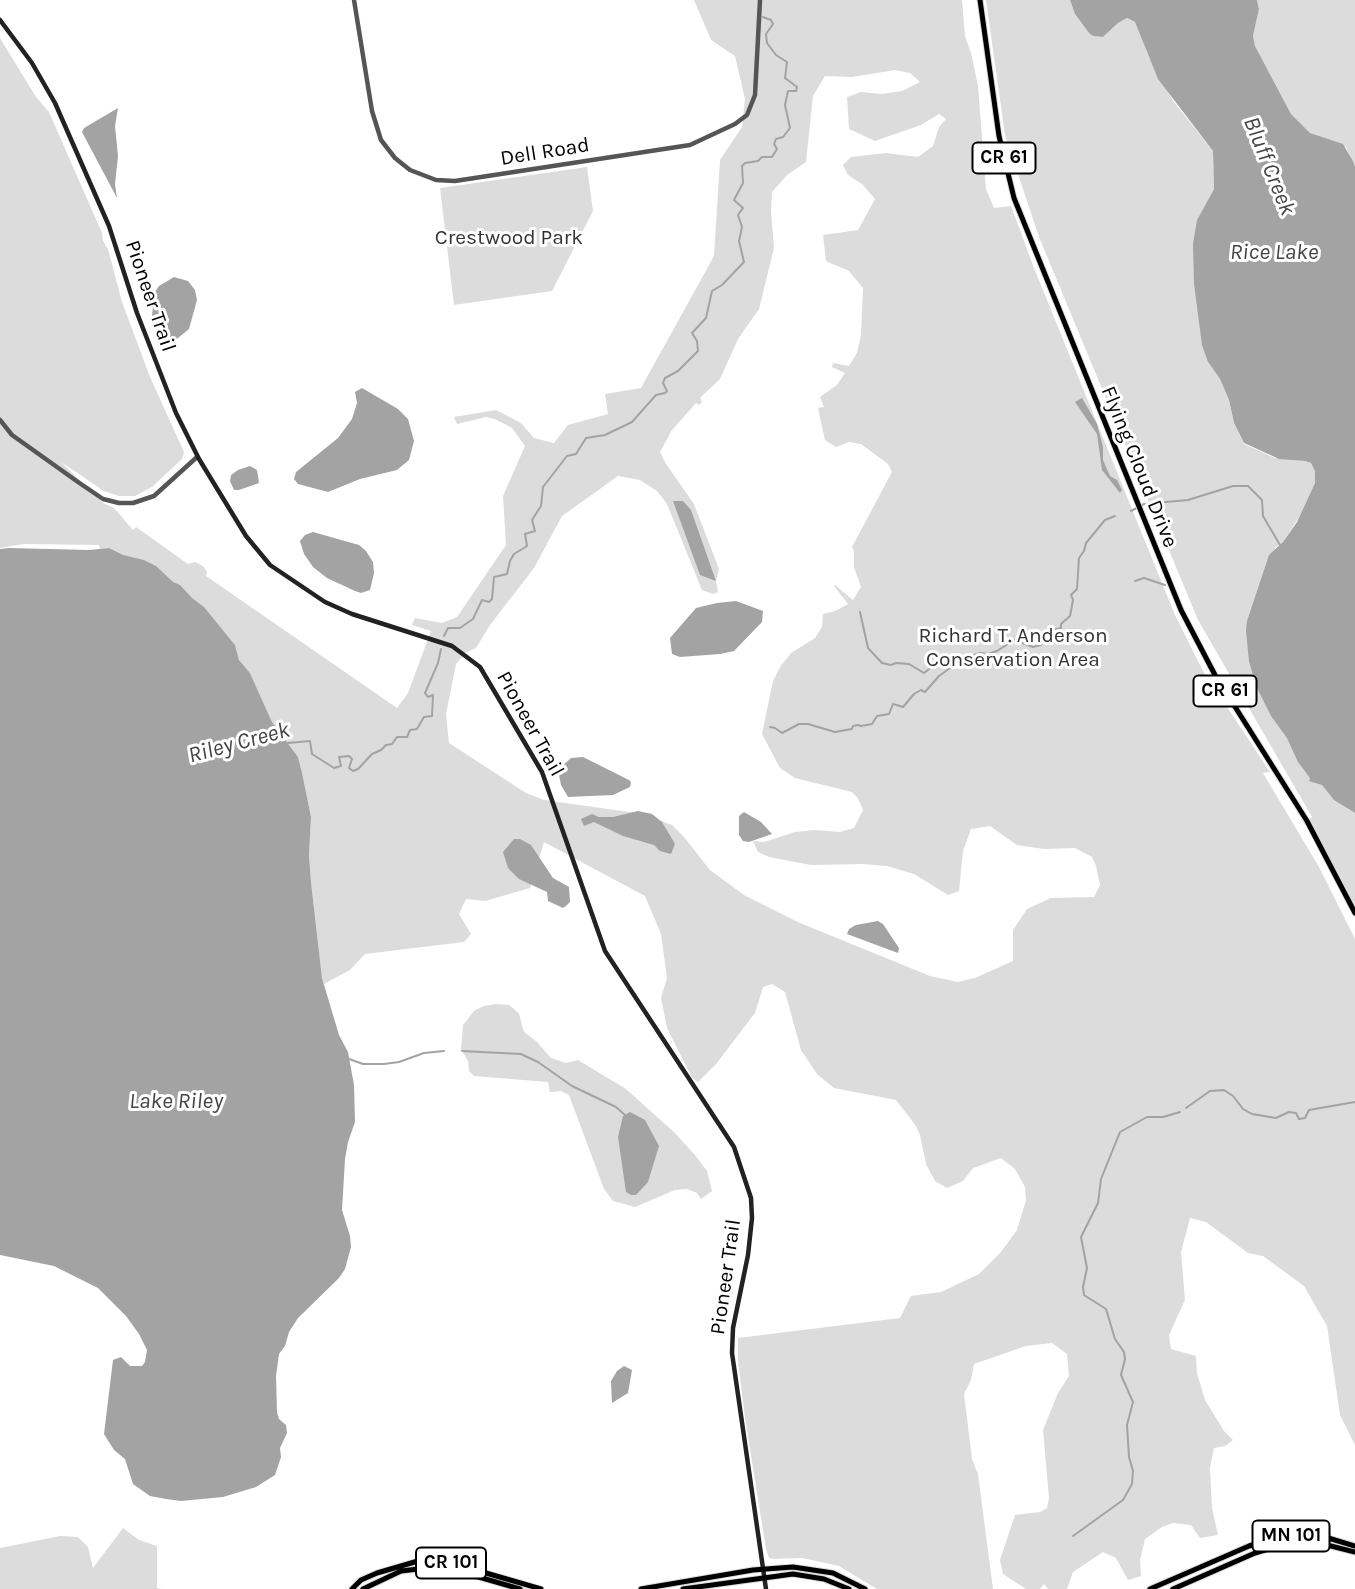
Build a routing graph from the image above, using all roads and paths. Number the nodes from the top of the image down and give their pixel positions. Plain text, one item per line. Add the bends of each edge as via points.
1 (354, 0) edge
2 (760, 0) edge
3 (980, 0) edge
4 (0, 20) edge
5 (0, 420) edge
6 (198, 457) junction
7 (1355, 912) edge
8 (1355, 1546) edge
9 (1355, 1552) edge
10 (762, 1569) junction
11 (763, 1577) junction
12 (352, 1589) edge
13 (363, 1589) edge
14 (520, 1589) edge
15 (541, 1589) edge
16 (641, 1589) edge
17 (683, 1589) edge
18 (765, 1589) edge
19 (849, 1589) edge
20 (864, 1589) edge
21 (1150, 1589) edge
22 (1172, 1589) edge

1 - 2 street, Dell Road via 373,120 381,140 410,170 436,180 455,181 690,145 735,124 747,115 755,95
3 - 7 main road, Flying Cloud Drive / CR 61 via 999,135 1022,221 1140,511 1194,639 1307,821
4 - 6 main road, Pioneer Trail via 38,73 65,123 109,226 169,398
5 - 6 street via 12,435 78,482 103,499 119,503 153,496
6 - 10 main road, Pioneer Trail via 253,547 280,572 339,609 452,646 472,659 486,677 542,772 605,951 734,1147 751,1198 750,1240 732,1353
8 - 21 main road, MN 101 via 1318,1536 1278,1537
9 - 22 main road, MN 101 via 1319,1543 1282,1545
10 - 11 main road, Pioneer Trail
10 - 16 main road
10 - 20 main road via 820,1569
11 - 17 main road
11 - 18 main road, Pioneer Trail
11 - 19 main road via 807,1576
12 - 15 main road, CR 101 via 377,1573 418,1562 456,1564
13 - 14 main road, CR 101 via 401,1571 427,1568 458,1571

